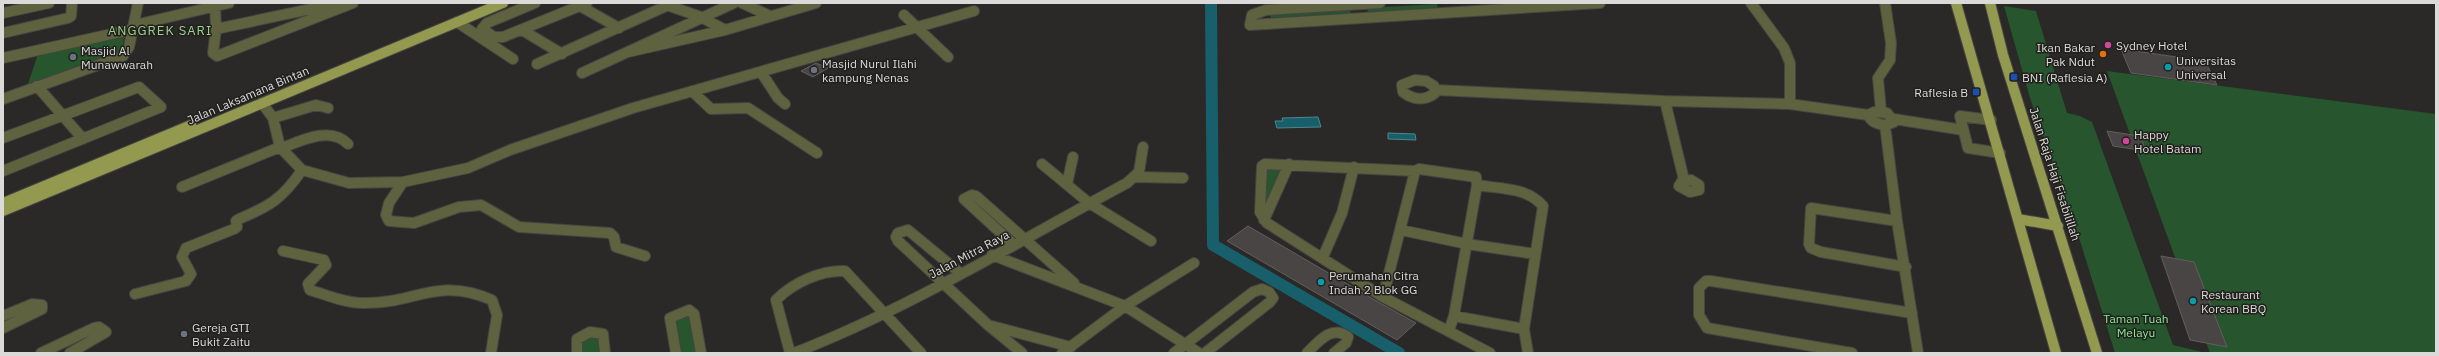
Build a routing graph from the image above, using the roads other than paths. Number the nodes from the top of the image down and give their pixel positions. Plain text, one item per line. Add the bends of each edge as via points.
1 (49, 3) edge
2 (72, 3) edge
3 (138, 3) edge
4 (229, 3) edge
5 (340, 3) edge
6 (353, 3) edge
7 (490, 3) edge
8 (504, 3) edge
9 (535, 3) edge
10 (734, 3) edge
11 (742, 3) edge
12 (816, 3) edge
13 (1380, 3) edge
14 (1600, 3) edge
15 (1751, 3) edge
16 (1885, 3) edge
17 (1956, 3) edge
18 (1990, 3) edge
19 (583, 4) edge
20 (668, 4) edge
21 (1357, 4) junction
22 (214, 5) edge
23 (1529, 6) edge
24 (1453, 7) edge
25 (1478, 7) edge
26 (974, 11) dead end
27 (3, 13) edge
28 (904, 15) dead end
29 (770, 16) junction
30 (701, 17) junction
31 (1360, 18) junction
32 (457, 22) junction
33 (134, 27) junction
34 (619, 28) junction
35 (919, 28) junction
36 (216, 29) junction
37 (522, 30) junction
38 (725, 30) junction
39 (3, 33) edge
40 (628, 52) junction
41 (370, 54) junction
42 (562, 54) junction
43 (948, 57) dead end
44 (3, 58) edge
45 (513, 59) dead end
46 (537, 64) dead end
47 (762, 72) junction
48 (582, 73) dead end
49 (37, 86) junction
50 (1436, 90) dead end
51 (692, 91) junction
52 (3, 99) edge
53 (1665, 101) junction
54 (262, 103) junction
55 (785, 104) dead end
56 (1790, 104) junction
57 (328, 108) dead end
58 (1881, 111) junction
59 (62, 115) junction
60 (1868, 115) junction
61 (273, 118) junction
62 (1991, 120) junction
63 (1889, 122) junction
64 (1963, 130) junction
65 (3, 138) edge
66 (84, 139) junction
67 (348, 144) dead end
68 (1143, 147) dead end
69 (281, 148) junction
70 (818, 153) dead end
71 (2000, 153) junction
72 (1073, 157) dead end
73 (1042, 164) dead end
74 (1289, 164) junction
75 (1354, 167) junction
76 (302, 170) junction
77 (3, 171) edge
78 (1415, 171) junction
79 (1135, 177) junction
80 (1183, 178) dead end
81 (1684, 180) dead end
82 (403, 182) junction
83 (1067, 184) junction
84 (1477, 185) junction
85 (182, 187) dead end
86 (3, 203) edge
87 (1089, 203) junction
88 (3, 211) edge
89 (2018, 219) junction
90 (1264, 220) junction
91 (1897, 221) junction
92 (2058, 226) junction
93 (1402, 230) junction
94 (1026, 238) junction
95 (1151, 241) dead end
96 (1467, 244) junction
97 (1014, 245) junction
98 (283, 251) dead end
99 (1535, 254) junction
100 (992, 255) junction
101 (644, 256) dead end
102 (1323, 257) junction
103 (1194, 263) dead end
104 (1906, 267) junction
105 (960, 273) junction
106 (944, 283) junction
107 (1081, 288) junction
108 (135, 294) dead end
109 (1383, 297) junction
110 (1125, 306) junction
111 (1912, 313) junction
112 (884, 314) junction
113 (3, 316) edge
114 (1454, 316) junction
115 (988, 324) junction
116 (3, 328) edge
117 (1524, 329) junction
118 (1449, 330) junction
119 (1185, 344) junction
120 (1066, 350) edge
121 (41, 353) edge
122 (70, 353) edge
123 (491, 353) edge
124 (577, 353) edge
125 (605, 353) edge
126 (676, 353) edge
127 (701, 353) edge
128 (790, 353) edge
129 (794, 353) edge
130 (921, 353) edge
131 (1022, 353) edge
132 (1174, 353) edge
133 (1199, 353) edge
134 (1205, 353) edge
135 (1307, 353) edge
136 (1334, 353) edge
137 (1490, 353) edge
138 (1528, 353) edge
139 (1852, 353) edge
140 (1918, 353) edge
141 (2056, 353) edge
142 (2097, 353) edge

1 - 27 street
2 - 39 street via 71,16 68,18
3 - 33 street
4 - 22 street
5 - 36 street
6 - 36 street via 216,56 213,53
7 - 41 main road, Jalan Laksamana Bintan
8 - 32 main road, Jalan Laksamana Bintan
9 - 37 street via 487,23 482,29 498,38
10 - 30 street
11 - 29 street
12 - 29 street
13 - 21 street
14 - 23 street
15 - 56 street via 1784,48 1790,63
16 - 58 street via 1891,43 1890,60 1878,78
17 - 62 main road
18 - 92 main road, Jalan Raja Haji Fisabilillah via 2003,55
19 - 34 street
19 - 37 street
20 - 30 street
20 - 34 street
21 - 31 street
21 - 31 street via 1266,10 1252,15 1250,25
22 - 33 street
22 - 36 street
23 - 25 street
24 - 25 street
24 - 31 street
26 - 35 street
28 - 35 street
29 - 38 street
30 - 38 street
30 - 40 street
32 - 41 main road, Jalan Laksamana Bintan
32 - 45 street
33 - 44 street
33 - 49 street via 129,47 123,56
34 - 42 street
35 - 43 street
35 - 47 street
37 - 42 street
38 - 40 street
40 - 48 street
41 - 54 main road, Jalan Laksamana Bintan
41 - 86 main road, Jalan Laksamana Bintan
42 - 46 street
47 - 51 street
47 - 55 street via 778,98
49 - 52 street
49 - 59 street
50 - 53 street
51 - 70 street via 712,109 748,108
51 - 82 street via 510,150 468,168
53 - 56 street
53 - 81 street
54 - 61 street
54 - 88 main road, Jalan Laksamana Bintan
56 - 60 street
57 - 61 street via 316,105
58 - 60 street
58 - 63 street via 1890,115
59 - 65 street
59 - 66 street
59 - 66 street via 139,87 160,104 161,107 156,110
60 - 63 street via 1872,121
61 - 69 street
62 - 64 street via 1960,116
62 - 71 main road
63 - 64 street
63 - 91 street
64 - 71 street via 1968,148
66 - 77 street
67 - 69 street via 337,136 322,136
68 - 79 street via 1141,167
69 - 76 street
69 - 85 street
71 - 89 main road
72 - 83 street
73 - 83 street
74 - 75 street
74 - 90 street
74 - 90 street via 1262,166 1260,212
75 - 78 street
75 - 102 street via 1342,213
76 - 82 street via 349,183
76 - 108 street via 275,204 239,219 234,229 186,248 182,257 191,274 186,281
78 - 84 street via 1419,169 1473,175 1478,180
78 - 93 street
79 - 80 street
79 - 87 street, Jalan Mitra Raya
82 - 101 street via 389,203 386,216 389,222 399,225 417,224 472,205 482,205 506,222 519,227 610,233 614,237 616,247
83 - 87 street
84 - 96 street
84 - 99 street via 1526,193 1539,199 1543,206
87 - 94 street, Jalan Mitra Raya
87 - 95 street
89 - 92 main road
89 - 141 main road
90 - 102 street via 1274,229
91 - 104 street
91 - 104 street via 1811,208 1809,244 1811,248 1821,252
92 - 142 main road, Jalan Raja Haji Fisabilillah
93 - 96 street
93 - 109 street
94 - 97 street, Jalan Mitra Raya
94 - 97 street via 976,196 964,199
94 - 107 street
96 - 99 street
96 - 114 street
97 - 100 street, Jalan Mitra Raya
98 - 123 street via 324,260 326,265 308,284 310,290 363,303 456,288 478,292 492,300 497,315
99 - 117 street
100 - 105 street, Jalan Mitra Raya
100 - 107 street
102 - 109 street
103 - 110 street
104 - 111 street
105 - 106 street, Jalan Mitra Raya
105 - 106 street via 908,230 898,233 898,241
106 - 112 street, Jalan Mitra Raya
106 - 115 street
107 - 110 street
109 - 118 street
110 - 119 street
110 - 120 street
111 - 139 street via 1711,281 1706,281 1699,288 1700,318 1702,325 1707,328
111 - 140 street
112 - 128 street via 845,271 828,272 780,295 776,300
112 - 129 street, Jalan Mitra Raya via 841,335
112 - 130 street
113 - 116 street via 32,304 42,305 42,309
114 - 117 street
114 - 118 street
115 - 120 street
115 - 131 street
117 - 138 street
118 - 137 street
119 - 132 street
119 - 133 street
119 - 134 street via 1253,292 1260,288 1271,293 1273,298 1270,302
121 - 122 street via 94,328 99,327 106,332
124 - 125 street via 577,338 598,332 603,334
126 - 127 street via 670,318 672,314 689,310 694,314
135 - 136 street via 1330,333 1336,330 1344,332 1348,337 1346,343

